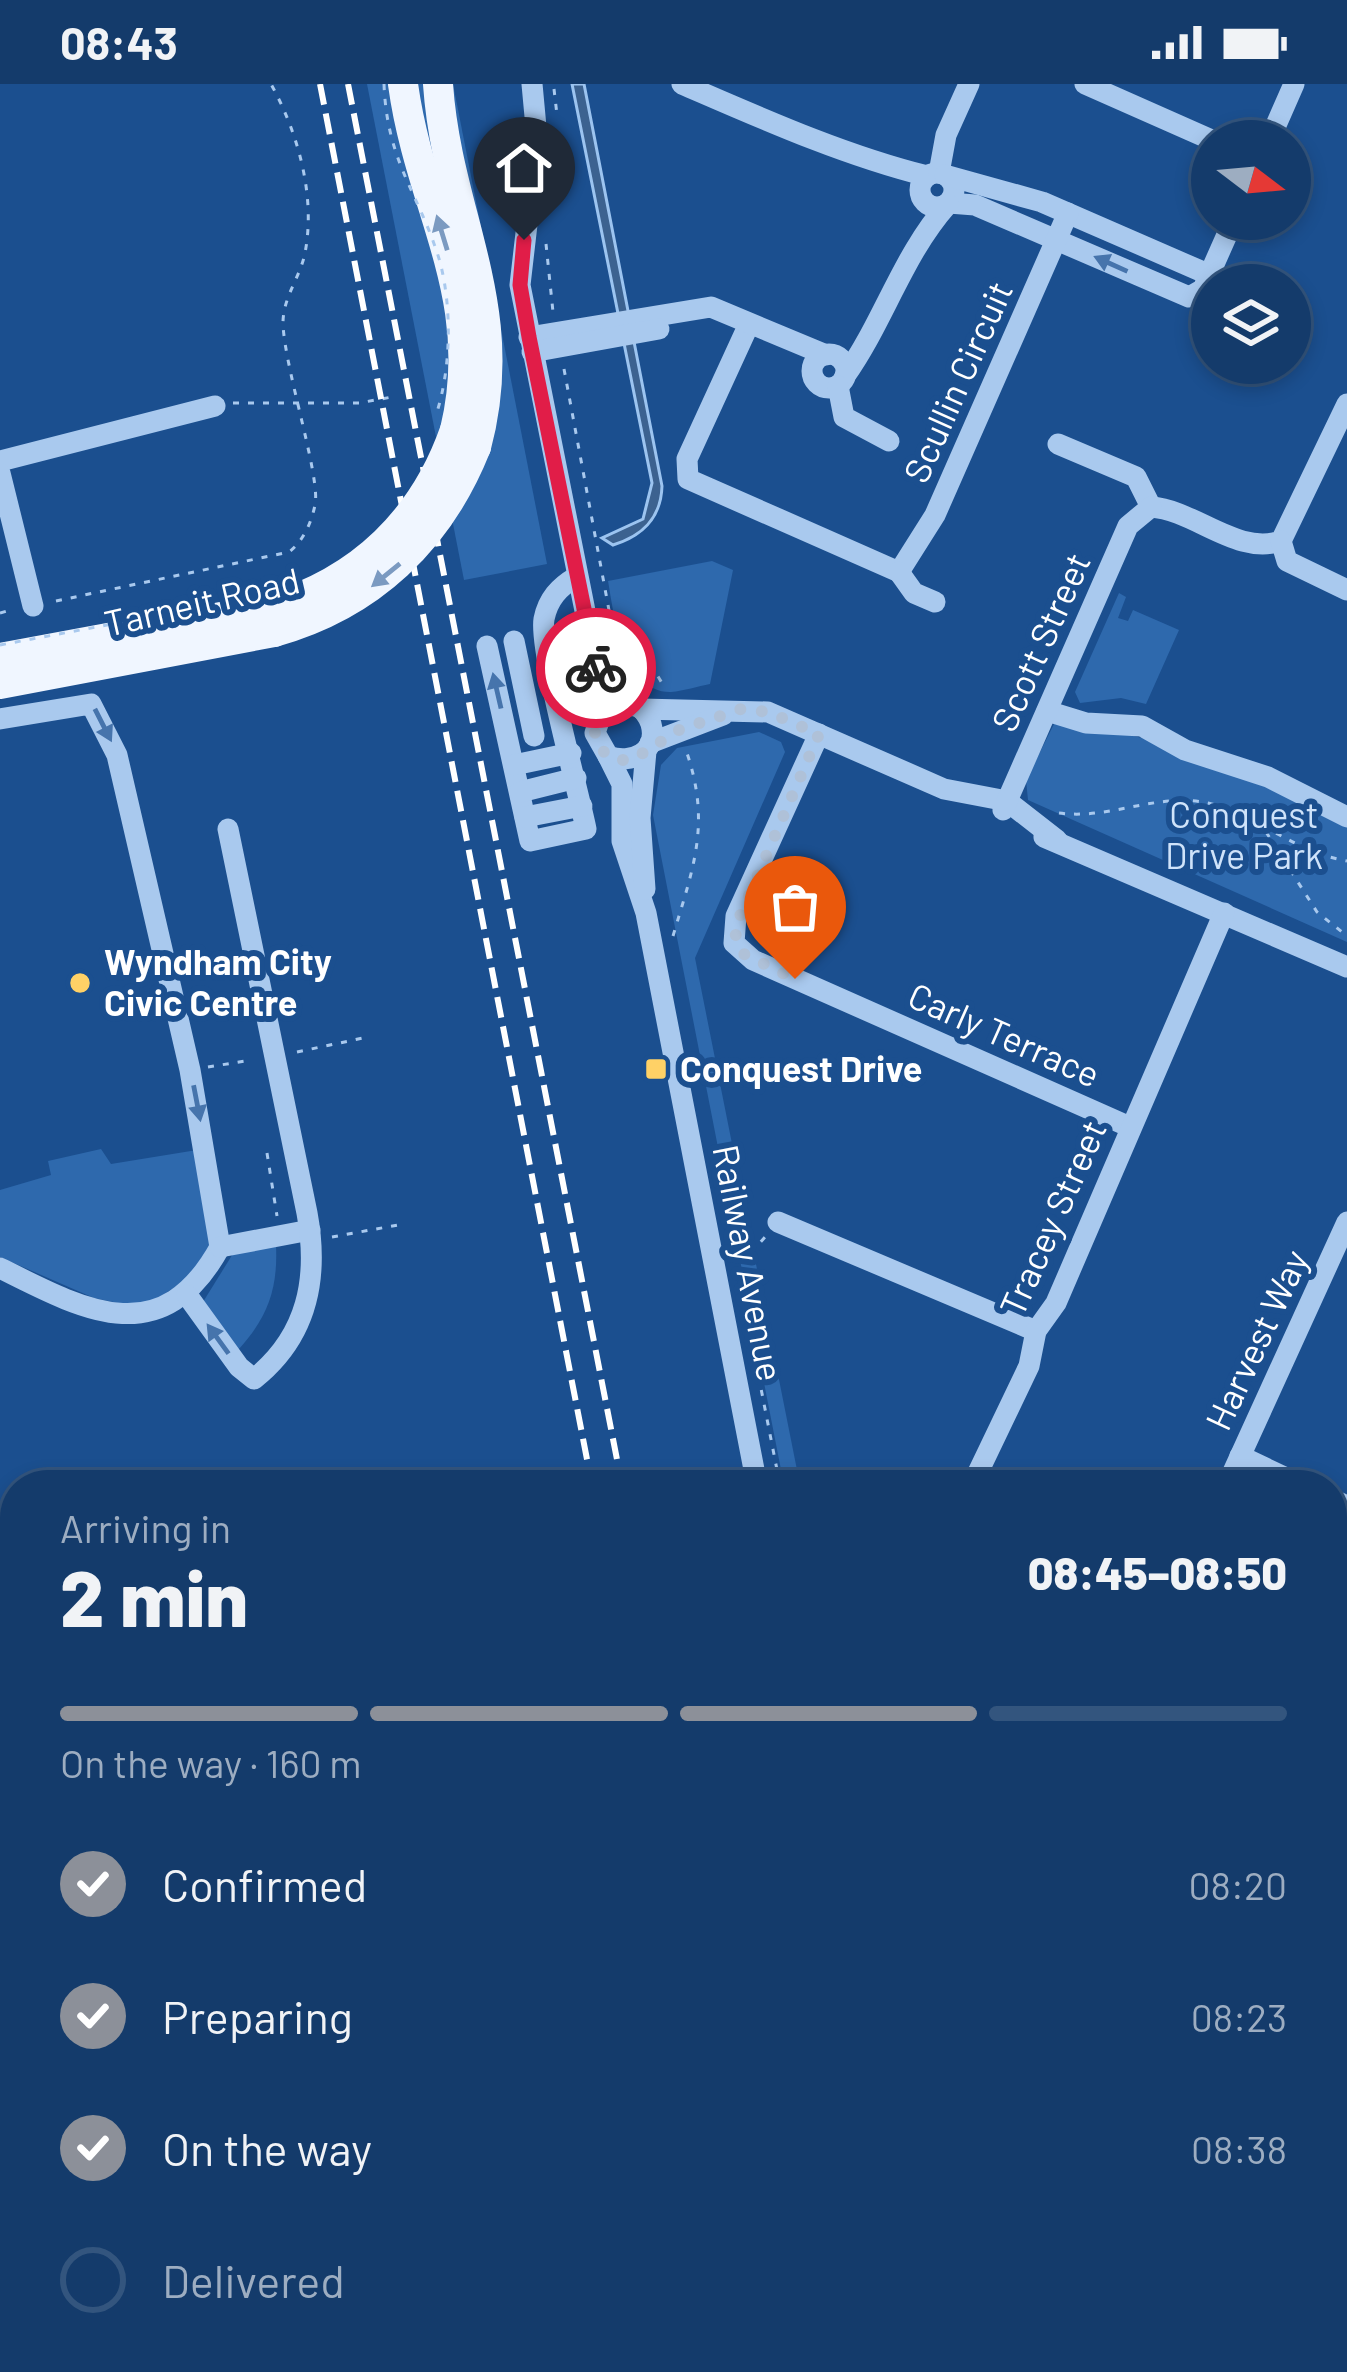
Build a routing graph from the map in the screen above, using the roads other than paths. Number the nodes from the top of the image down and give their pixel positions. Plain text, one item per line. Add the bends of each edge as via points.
1 (403, 84) edge
2 (438, 84) edge
3 (532, 84) edge
4 (682, 84) edge
5 (969, 84) edge
6 (1085, 84) edge
7 (1294, 84) edge
8 (1278, 120) edge
9 (1191, 131) edge
10 (930, 181) junction
11 (948, 203) junction
12 (1068, 213) junction
13 (923, 232) junction
14 (1057, 240) junction
15 (1191, 267) edge
16 (1191, 296) edge
17 (743, 321) junction
18 (530, 345) junction
19 (831, 368) junction
20 (1347, 404) edge
21 (215, 406) road end
22 (455, 432) junction
23 (889, 441) dead end
24 (1058, 444) dead end
25 (0, 461) edge
26 (0, 473) edge
27 (1151, 507) junction
28 (1281, 541) junction
29 (899, 572) junction
30 (576, 577) junction
31 (1347, 590) edge
32 (581, 602) junction
33 (935, 602) dead end
34 (33, 606) road end
35 (265, 612) junction
36 (514, 641) dead end
37 (487, 646) dead end
38 (0, 658) edge
39 (0, 684) edge
40 (639, 707) junction
41 (741, 709) junction
42 (1047, 711) junction
43 (0, 719) edge
44 (596, 728) junction
45 (819, 734) junction
46 (508, 736) junction
47 (534, 736) junction
48 (648, 747) junction
49 (608, 756) junction
50 (576, 778) junction
51 (521, 798) junction
52 (1004, 807) junction
53 (1347, 817) edge
54 (228, 830) dead end
55 (646, 913) junction
56 (1224, 913) junction
57 (1347, 967) edge
58 (1130, 1127) junction
59 (778, 1222) road end
60 (1347, 1222) edge
61 (310, 1230) junction
62 (220, 1247) junction
63 (1340, 1256) edge
64 (0, 1268) edge
65 (187, 1295) junction
66 (1036, 1330) junction
67 (1240, 1456) junction
68 (754, 1470) edge
69 (980, 1470) edge
70 (1234, 1470) edge
71 (1269, 1470) edge

22 -> 1 main road, Tarneit Road via 463,315
2 - 22 main road, Tarneit Road via 488,319 489,382
3 - 18 street via 537,138 520,285
4 - 10 street
5 - 10 street
6 - 9 street
7 - 8 street
10 - 11 street via 954,188
10 - 12 street
10 - 13 street
11 - 13 street
11 - 14 street via 967,202
12 - 14 street, Scullin Circuit
12 - 15 street
13 - 19 street via 869,342
16 -> 14 street
14 - 29 street, Scullin Circuit via 935,515
17 - 18 street via 711,307
17 - 19 street
17 - 29 street via 687,459 688,479
18 - 30 street
19 - 23 street via 844,417
20 - 28 street
21 - 25 street
22 - 35 main road, Tarneit Road, bridge via 446,510 408,557 358,596
24 - 27 street via 1136,477
26 - 34 street
27 - 28 street via 1251,544
27 - 42 street, Scott Street via 1128,526
28 - 31 street via 1287,561
29 - 33 street
30 - 32 street
30 - 50 street via 550,602 544,635
32 - 40 street
32 - 44 street via 599,681
35 - 38 main road, Tarneit Road
35 - 39 main road, Tarneit Road
36 - 47 street
46 -> 37 street
40 - 41 street
40 - 44 street via 617,704
40 - 48 street via 652,727
41 - 45 street
41 - 48 street
42 - 52 street, Scott Street
42 - 53 street via 1087,724 1142,726
43 -> 62 street via 92,704 100,712 185,1047
44 - 49 street
44 - 50 street
45 - 52 street
45 - 58 street, Carly Terrace via 736,916 734,943
46 - 47 street
46 - 51 street
47 - 50 street
48 - 49 street via 632,760
48 - 55 street, Railway Avenue via 640,818
49 - 55 street, Railway Avenue via 622,784 625,855
50 - 51 street
50 - 51 street
50 - 51 street via 586,830 530,841
52 - 56 street via 1028,832
54 - 61 street
55 - 68 street, Railway Avenue
56 - 57 street
56 - 58 street, Tracey Street
58 - 66 street, Tracey Street via 1056,1303
59 - 66 street
60 - 63 street, Harvest Way
61 - 62 street
61 -> 65 street via 314,1270 304,1314 254,1379
62 - 65 street
63 - 67 street, Harvest Way
64 - 65 street via 94,1310 136,1315
66 - 69 street, Tracey Street via 1029,1366
67 - 70 street, Harvest Way
67 - 71 street

